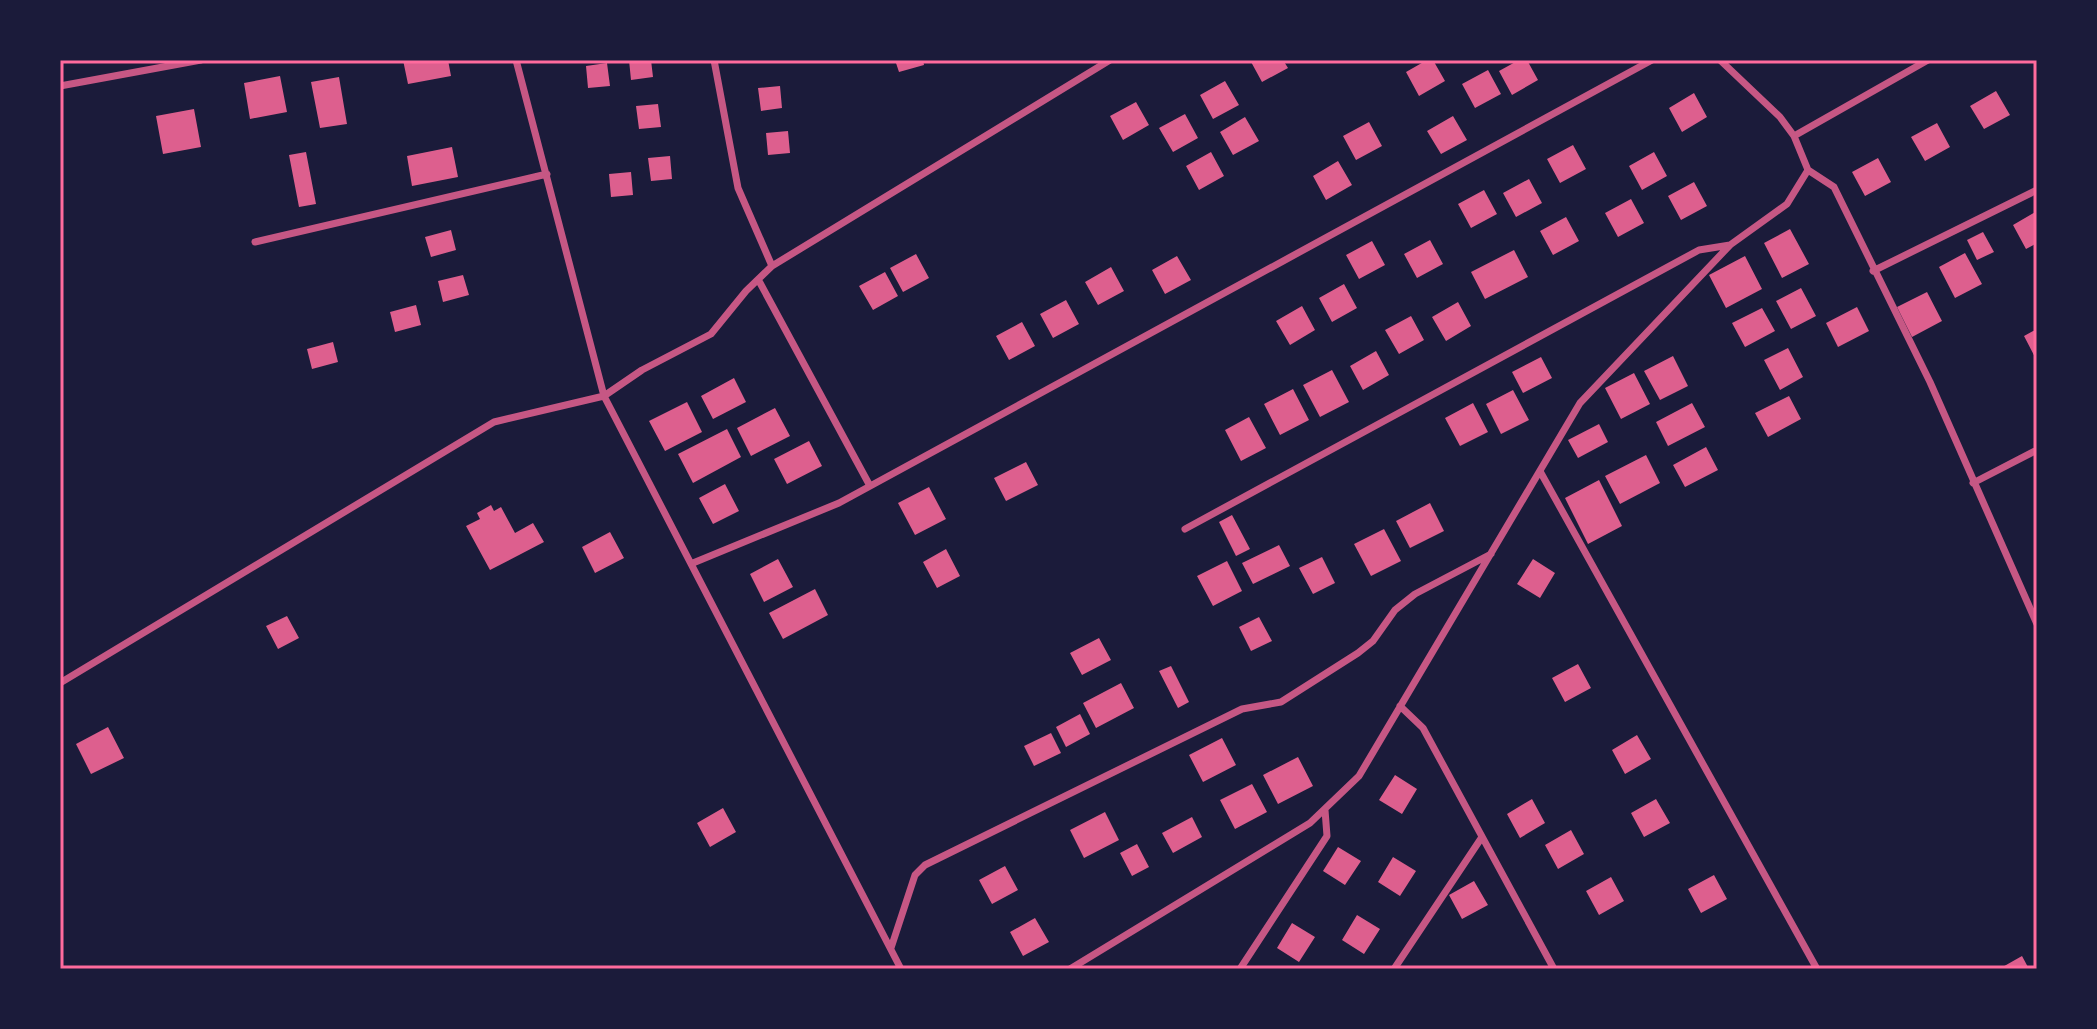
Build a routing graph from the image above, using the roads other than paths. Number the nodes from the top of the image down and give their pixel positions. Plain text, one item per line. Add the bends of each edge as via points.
1 (201, 60) edge
2 (516, 60) edge
3 (714, 60) edge
4 (1110, 60) edge
5 (1652, 60) edge
6 (1720, 60) edge
7 (1928, 60) edge
8 (60, 86) edge
9 (1794, 136) junction
10 (1808, 170) junction
11 (547, 174) junction
12 (2037, 190) edge
13 (255, 242) dead end
14 (1730, 245) junction
15 (772, 266) junction
16 (1873, 271) junction
17 (759, 281) junction
18 (604, 396) junction
19 (2037, 450) edge
20 (1541, 473) junction
21 (1973, 483) junction
22 (870, 486) junction
23 (1185, 529) dead end
24 (1492, 553) junction
25 (693, 563) junction
26 (2037, 624) edge
27 (60, 683) edge
28 (1400, 706) junction
29 (1325, 810) junction
30 (1482, 837) junction
31 (891, 949) junction
32 (901, 969) edge
33 (1070, 969) edge
34 (1240, 969) edge
35 (1394, 969) edge
36 (1554, 969) edge
37 (1817, 969) edge

1 - 8 street
2 - 11 street
3 - 15 street via 738,188
4 - 15 street
5 - 22 street
6 - 9 street via 1766,101
7 - 9 street
9 - 10 street
10 - 14 street via 1787,204
10 - 16 street via 1834,187
11 - 13 street
11 - 18 street
12 - 16 street
14 - 20 street via 1580,403
14 - 23 street via 1699,250
15 - 17 street
16 - 21 street via 1930,382
17 - 18 street via 711,334
17 - 22 street
18 - 25 street
18 - 27 street via 494,422
19 - 21 street
20 - 24 street
20 - 37 street
21 - 26 street
22 - 25 street
24 - 28 street
24 - 31 street via 1415,594 1395,610 1373,641 1281,702 1242,709 925,865 915,875
25 - 31 street
28 - 29 street via 1359,776
28 - 30 street via 1423,728
29 - 33 street
29 - 34 street via 1327,836
30 - 35 street
30 - 36 street
31 - 32 street

